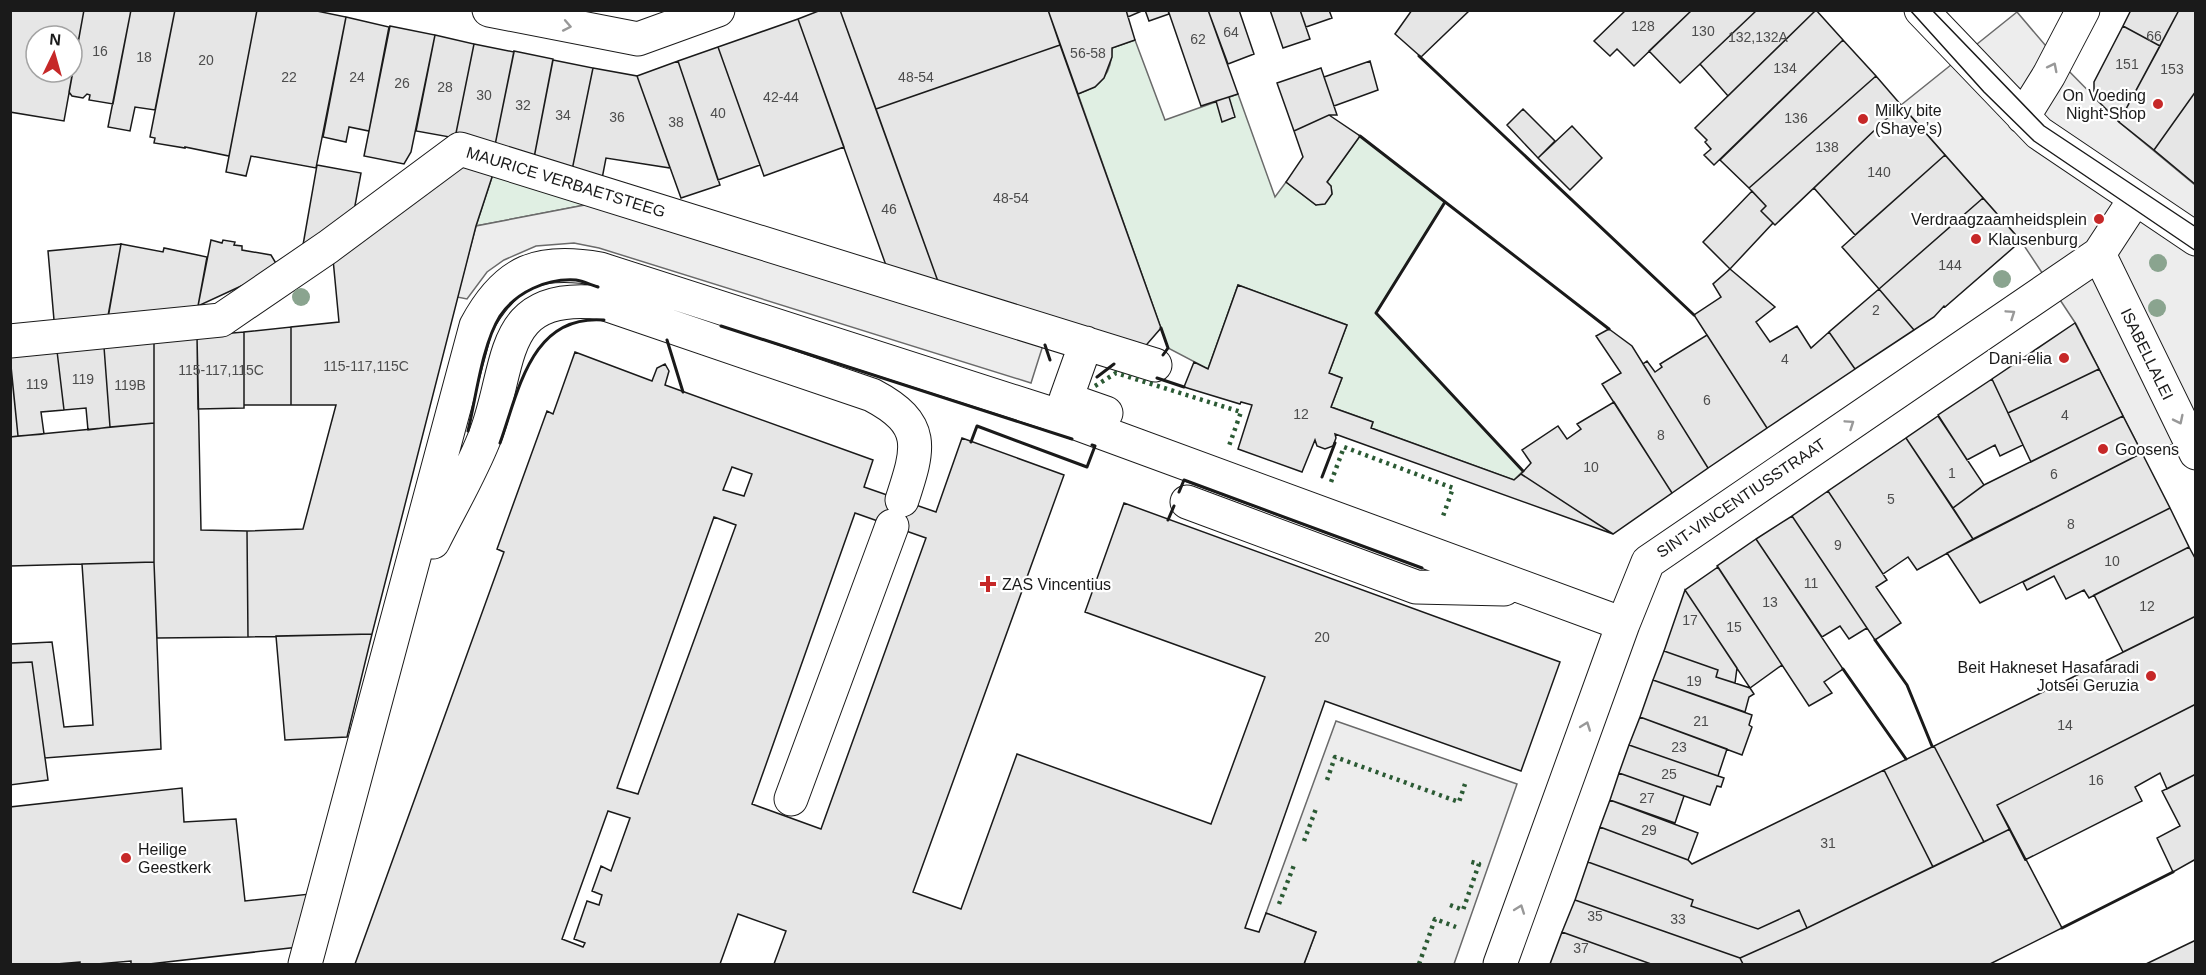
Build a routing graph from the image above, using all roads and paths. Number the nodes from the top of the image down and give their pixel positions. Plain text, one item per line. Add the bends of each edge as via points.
1 (489, 10) edge
2 (718, 10) edge
3 (1921, 10) edge
4 (2083, 10) edge
5 (2023, 117) junction
6 (2135, 199) junction
7 (2196, 239) edge
8 (2099, 254) junction
9 (10, 341) edge
10 (1081, 357) junction
11 (1155, 365) dead end
12 (2196, 453) edge
13 (1187, 502) dead end
14 (1530, 589) junction
15 (403, 603) junction
16 (1628, 614) junction
17 (791, 799) dead end
18 (305, 964) edge
19 (1500, 964) edge

1 -> 2 street via 638,39
3 - 5 street
5 -> 4 street
5 - 6 street via 2052,143
6 - 7 street
6 - 8 street
8 -> 12 street, ISABELLALEI
16 -> 8 street, SINT-VINCENTIUSSTRAAT via 1648,562
9 - 10 street, MAURICE VERBAETSTEEG via 221,320 328,248 460,149
10 - 11 street
10 - 16 street via 1066,399
13 - 14 street via 1416,587
14 - 15 street via 1046,412 600,269 573,264 548,265 523,273 504,285 488,303 476,326
14 - 16 street
15 - 17 street via 485,438 510,345 522,325 538,310 578,301 602,303 873,395 908,420 915,439 913,464
15 - 18 street
19 -> 16 street, SINT-VINCENTIUSSTRAAT

